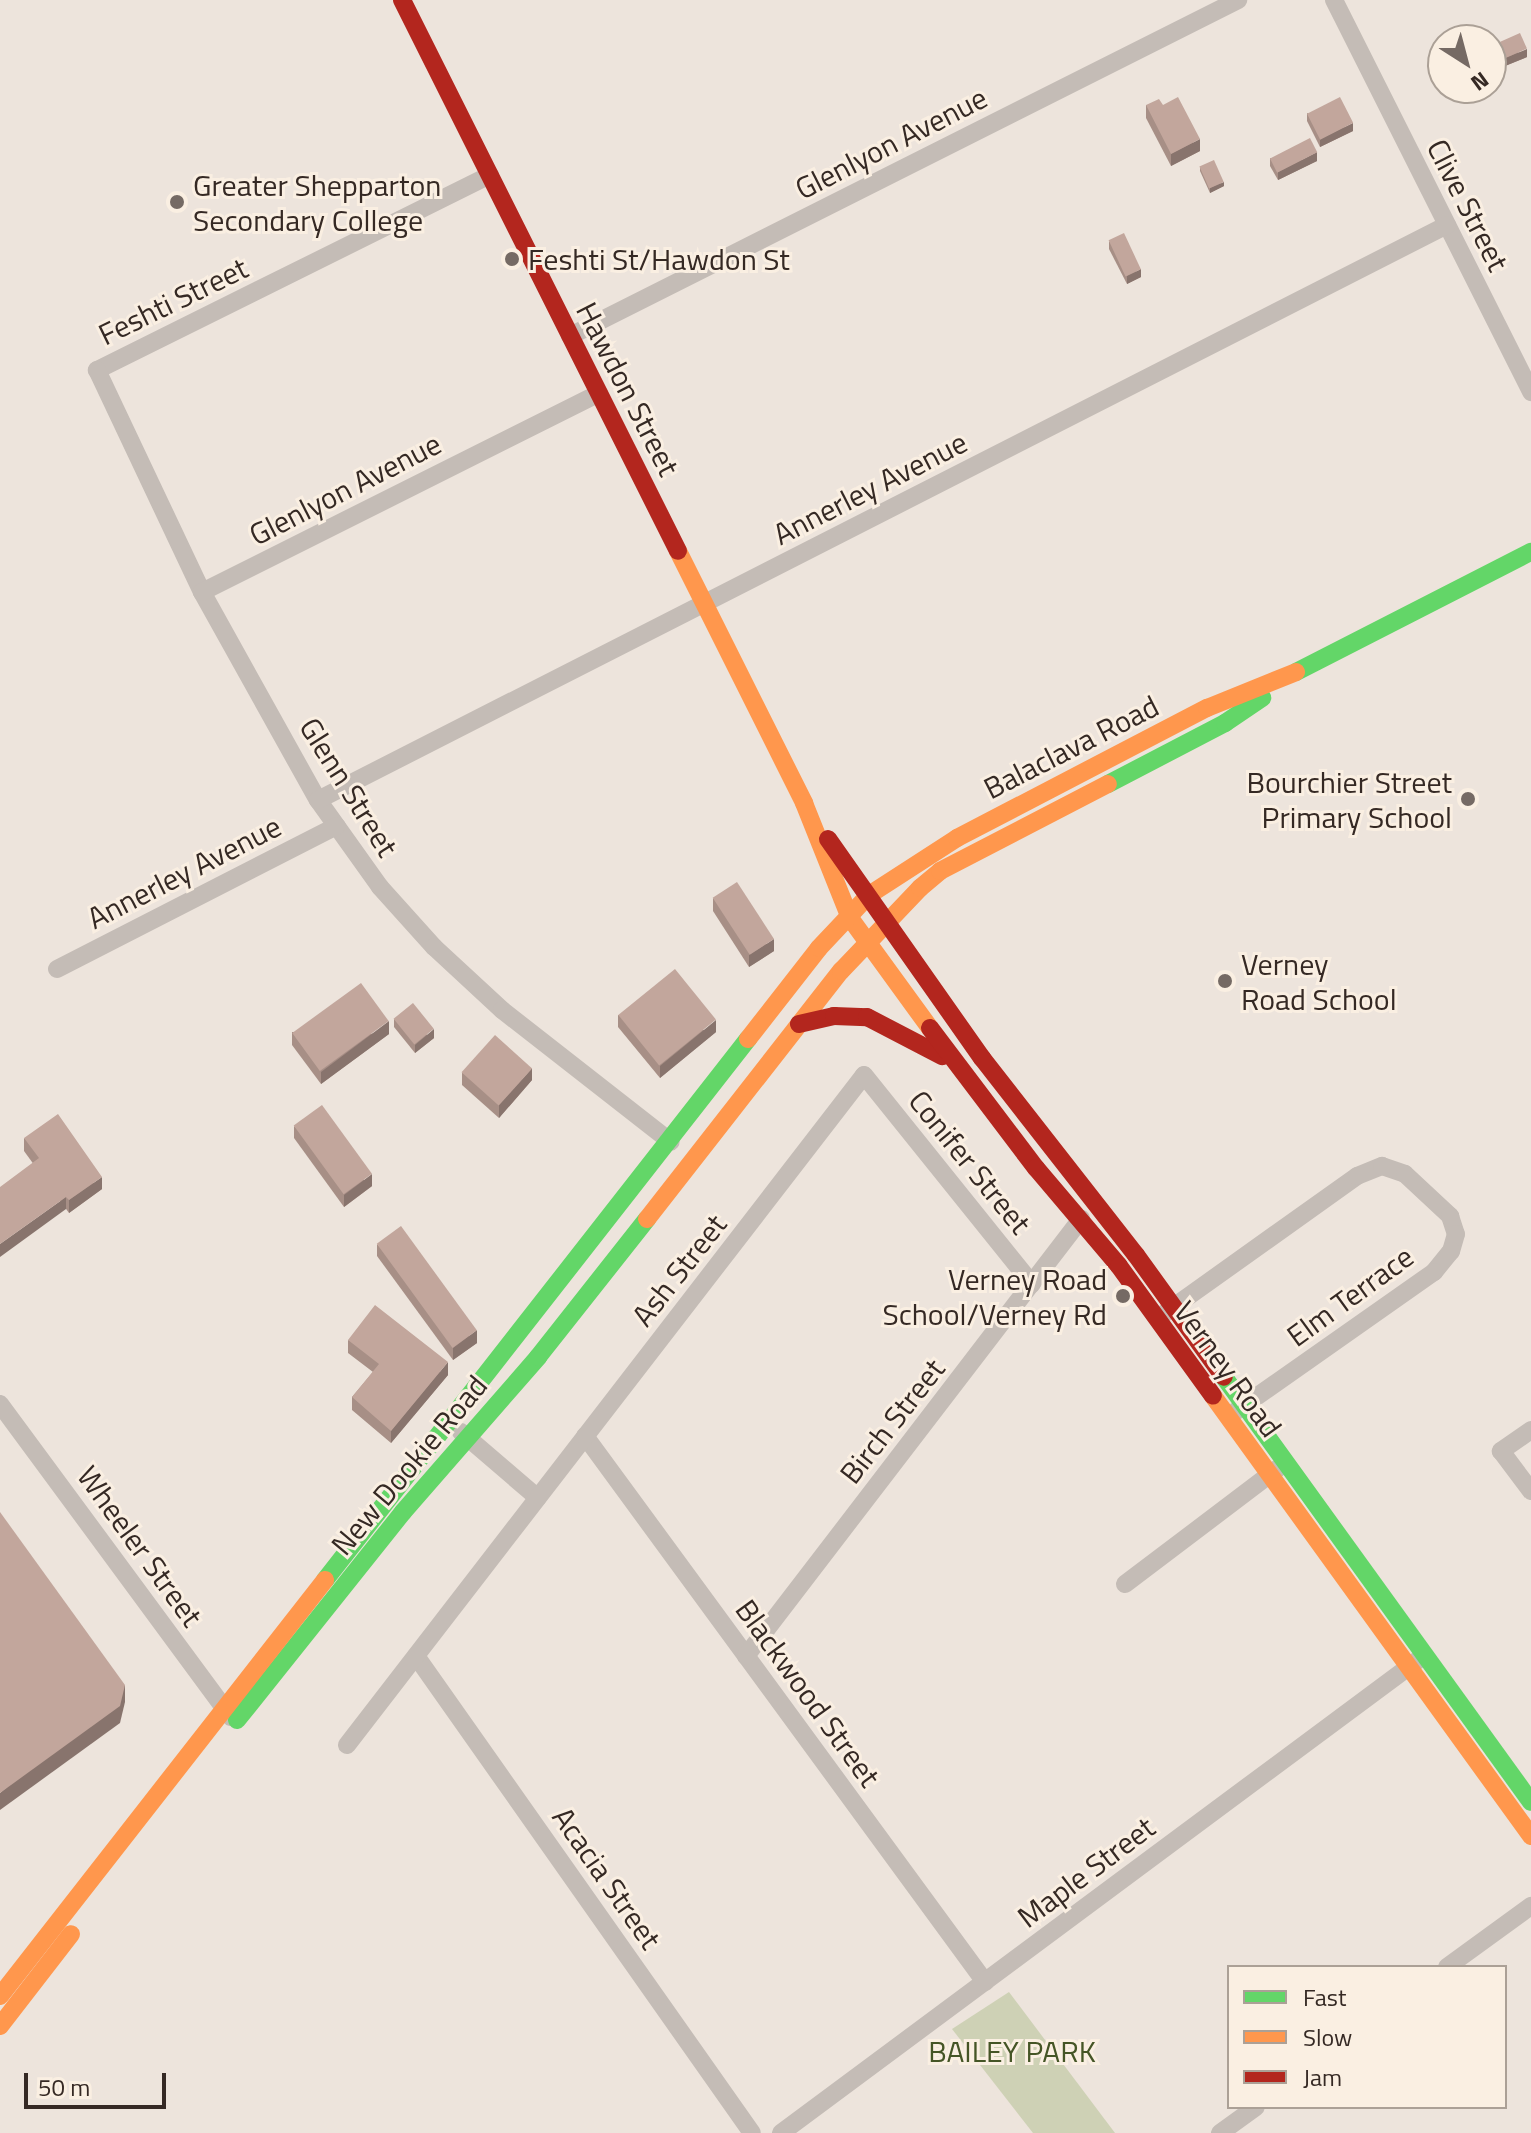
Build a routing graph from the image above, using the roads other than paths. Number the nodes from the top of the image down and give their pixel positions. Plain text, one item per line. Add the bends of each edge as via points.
1 (402, 0) edge
2 (1238, 0) edge
3 (1334, 0) edge
4 (490, 175) junction
5 (1447, 225) junction
6 (570, 336) junction
7 (97, 370) joint
8 (1531, 392) edge
9 (599, 393) junction
10 (1531, 552) edge
11 (202, 592) junction
12 (704, 604) junction
13 (1308, 667) junction
14 (318, 800) junction
15 (804, 803) junction
16 (336, 826) junction
17 (869, 895) junction
18 (850, 918) junction
19 (889, 921) junction
20 (867, 945) junction
21 (57, 969) dead end
22 (799, 1024) junction
23 (962, 1069) junction
24 (864, 1075) joint
25 (671, 1142) junction
26 (1081, 1219) junction
27 (1032, 1284) junction
28 (1173, 1308) junction
29 (1157, 1319) junction
30 (0, 1404) edge
31 (1244, 1406) junction
32 (1228, 1417) junction
33 (448, 1422) junction
34 (1531, 1430) edge
35 (585, 1436) junction
36 (469, 1439) junction
37 (1286, 1463) junction
38 (1269, 1474) junction
39 (1531, 1491) edge
40 (538, 1498) junction
41 (1125, 1584) dead end
42 (416, 1656) junction
43 (746, 1656) junction
44 (1424, 1656) junction
45 (1408, 1668) junction
46 (229, 1714) junction
47 (347, 1745) dead end
48 (1531, 1802) edge
49 (1531, 1836) edge
50 (1531, 1906) edge
51 (1450, 1965) edge
52 (985, 1982) junction
53 (0, 1996) edge
54 (0, 2026) edge
55 (1253, 2109) edge
56 (752, 2133) edge
57 (781, 2133) edge
58 (1220, 2133) edge

1 - 4 main road, Hawdon Street
2 - 6 street, Glenlyon Avenue
3 - 5 street, Clive Street
4 - 6 main road, Hawdon Street
4 - 7 street, Feshti Street
5 - 8 street, Clive Street
5 - 12 street, Annerley Avenue
6 - 9 main road, Hawdon Street
7 - 11 street, Glenn Street
9 - 11 street, Glenlyon Avenue
9 - 12 main road, Hawdon Street
10 - 13 main road, Balaclava Road
11 - 14 street, Glenn Street
12 - 14 street, Annerley Avenue
12 - 15 main road, Hawdon Street
13 - 17 main road, Balaclava Road via 1207,708 1026,801
13 - 19 main road, Balaclava Road via 1225,723 940,871
14 - 16 street, Glenn Street
15 - 17 main road, Hawdon Street
15 - 18 main road, Hawdon Street
16 - 21 street, Annerley Avenue
16 - 25 street, Glenn Street via 380,887 434,947 502,1010
17 - 18 main road, Balaclava Road
17 - 19 main road, Hawdon Street
18 - 20 main road, Hawdon Street
18 - 25 main road, New Dookie Road via 819,948
19 - 20 main road, Balaclava Road
19 - 28 main road, Verney Road via 982,1058
20 - 22 main road, New Dookie Road
20 - 23 main road, Verney Road
22 - 23 main road via 834,1016 867,1017
22 - 36 main road, New Dookie Road via 635,1237
23 - 26 main road, Verney Road
24 - 27 street, Conifer Street
24 - 35 street, Ash Street
25 - 33 main road, New Dookie Road
26 - 27 street, Birch Street
26 - 29 main road, Verney Road
27 - 43 street, Birch Street
28 - 29 street, Elm Terrace
28 - 31 main road, Verney Road
28 - 31 street, Elm Terrace via 1357,1176 1382,1166 1405,1174 1450,1216 1456,1234 1451,1251 1434,1272
29 - 32 main road, Verney Road
30 - 46 street, Wheeler Street
31 - 32 street, Elm Terrace
31 - 37 main road, Verney Road
32 - 38 main road, Verney Road
33 - 36 street
33 - 46 main road, New Dookie Road
34 - 39 street via 1501,1451
35 - 40 street, Ash Street
35 - 43 street, Blackwood Street
36 - 40 street
36 - 46 main road, New Dookie Road
37 - 38 street
37 - 44 main road, Verney Road
38 - 41 street
38 - 45 main road, Verney Road
40 - 42 street, Ash Street
42 - 47 street, Ash Street
42 - 56 street, Acacia Street
43 - 52 street, Blackwood Street
44 - 45 street, Maple Street
44 - 48 main road, Verney Road
45 - 49 main road, Verney Road
45 - 52 street, Maple Street
46 - 53 main road, New Dookie Road
46 - 54 main road, New Dookie Road
50 - 51 street
52 - 57 street, Maple Street
55 - 58 street

